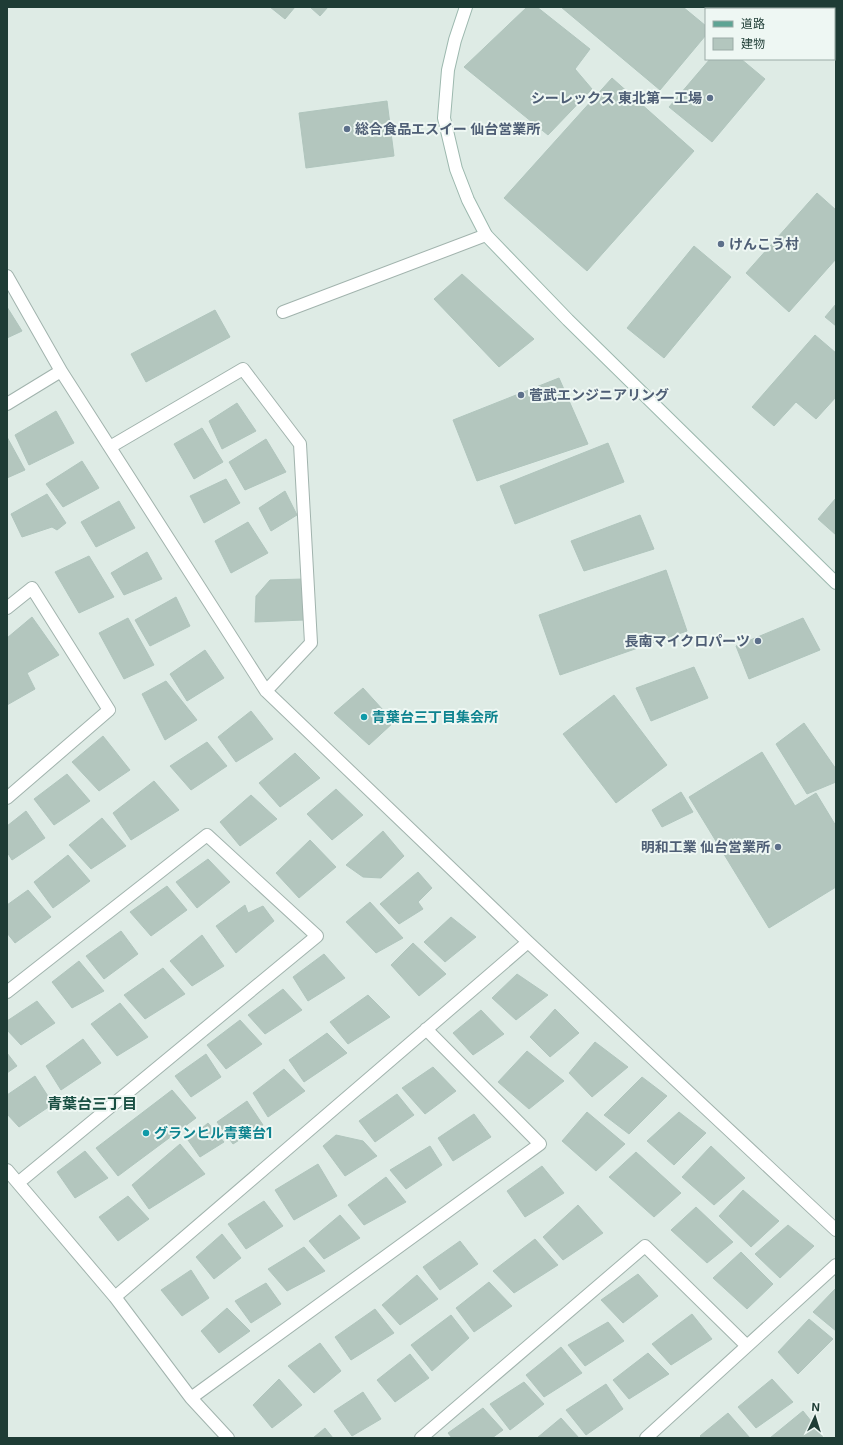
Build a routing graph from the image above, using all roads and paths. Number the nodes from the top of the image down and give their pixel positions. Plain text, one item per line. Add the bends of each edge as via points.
1 (466, 7) edge
2 (486, 235) junction
3 (7, 276) edge
4 (283, 312) dead end
5 (60, 371) junction
6 (7, 404) edge
7 (110, 447) junction
8 (836, 584) edge
9 (7, 608) edge
10 (266, 691) junction
11 (7, 798) edge
12 (528, 942) junction
13 (7, 992) edge
14 (426, 1029) junction
15 (7, 1170) edge
16 (18, 1182) junction
17 (836, 1230) edge
18 (836, 1265) edge
19 (115, 1297) junction
20 (747, 1346) junction
21 (191, 1398) junction
22 (228, 1438) edge
23 (421, 1438) edge
24 (646, 1438) edge

1 - 2 street via 448,70 444,118 456,170
2 - 4 street
2 - 8 street via 568,320
3 - 5 street
5 - 6 street
5 - 7 street
7 - 10 street
7 - 10 street via 243,369 300,444 311,643
9 - 11 street via 32,588 109,710
10 - 12 street
12 - 14 street
12 - 17 street
13 - 16 street via 207,836 317,936
14 - 19 street
14 - 21 street via 540,1144
15 - 16 street
16 - 19 street
18 - 20 street
19 - 21 street
20 - 23 street via 645,1246
20 - 24 street
21 - 22 street

